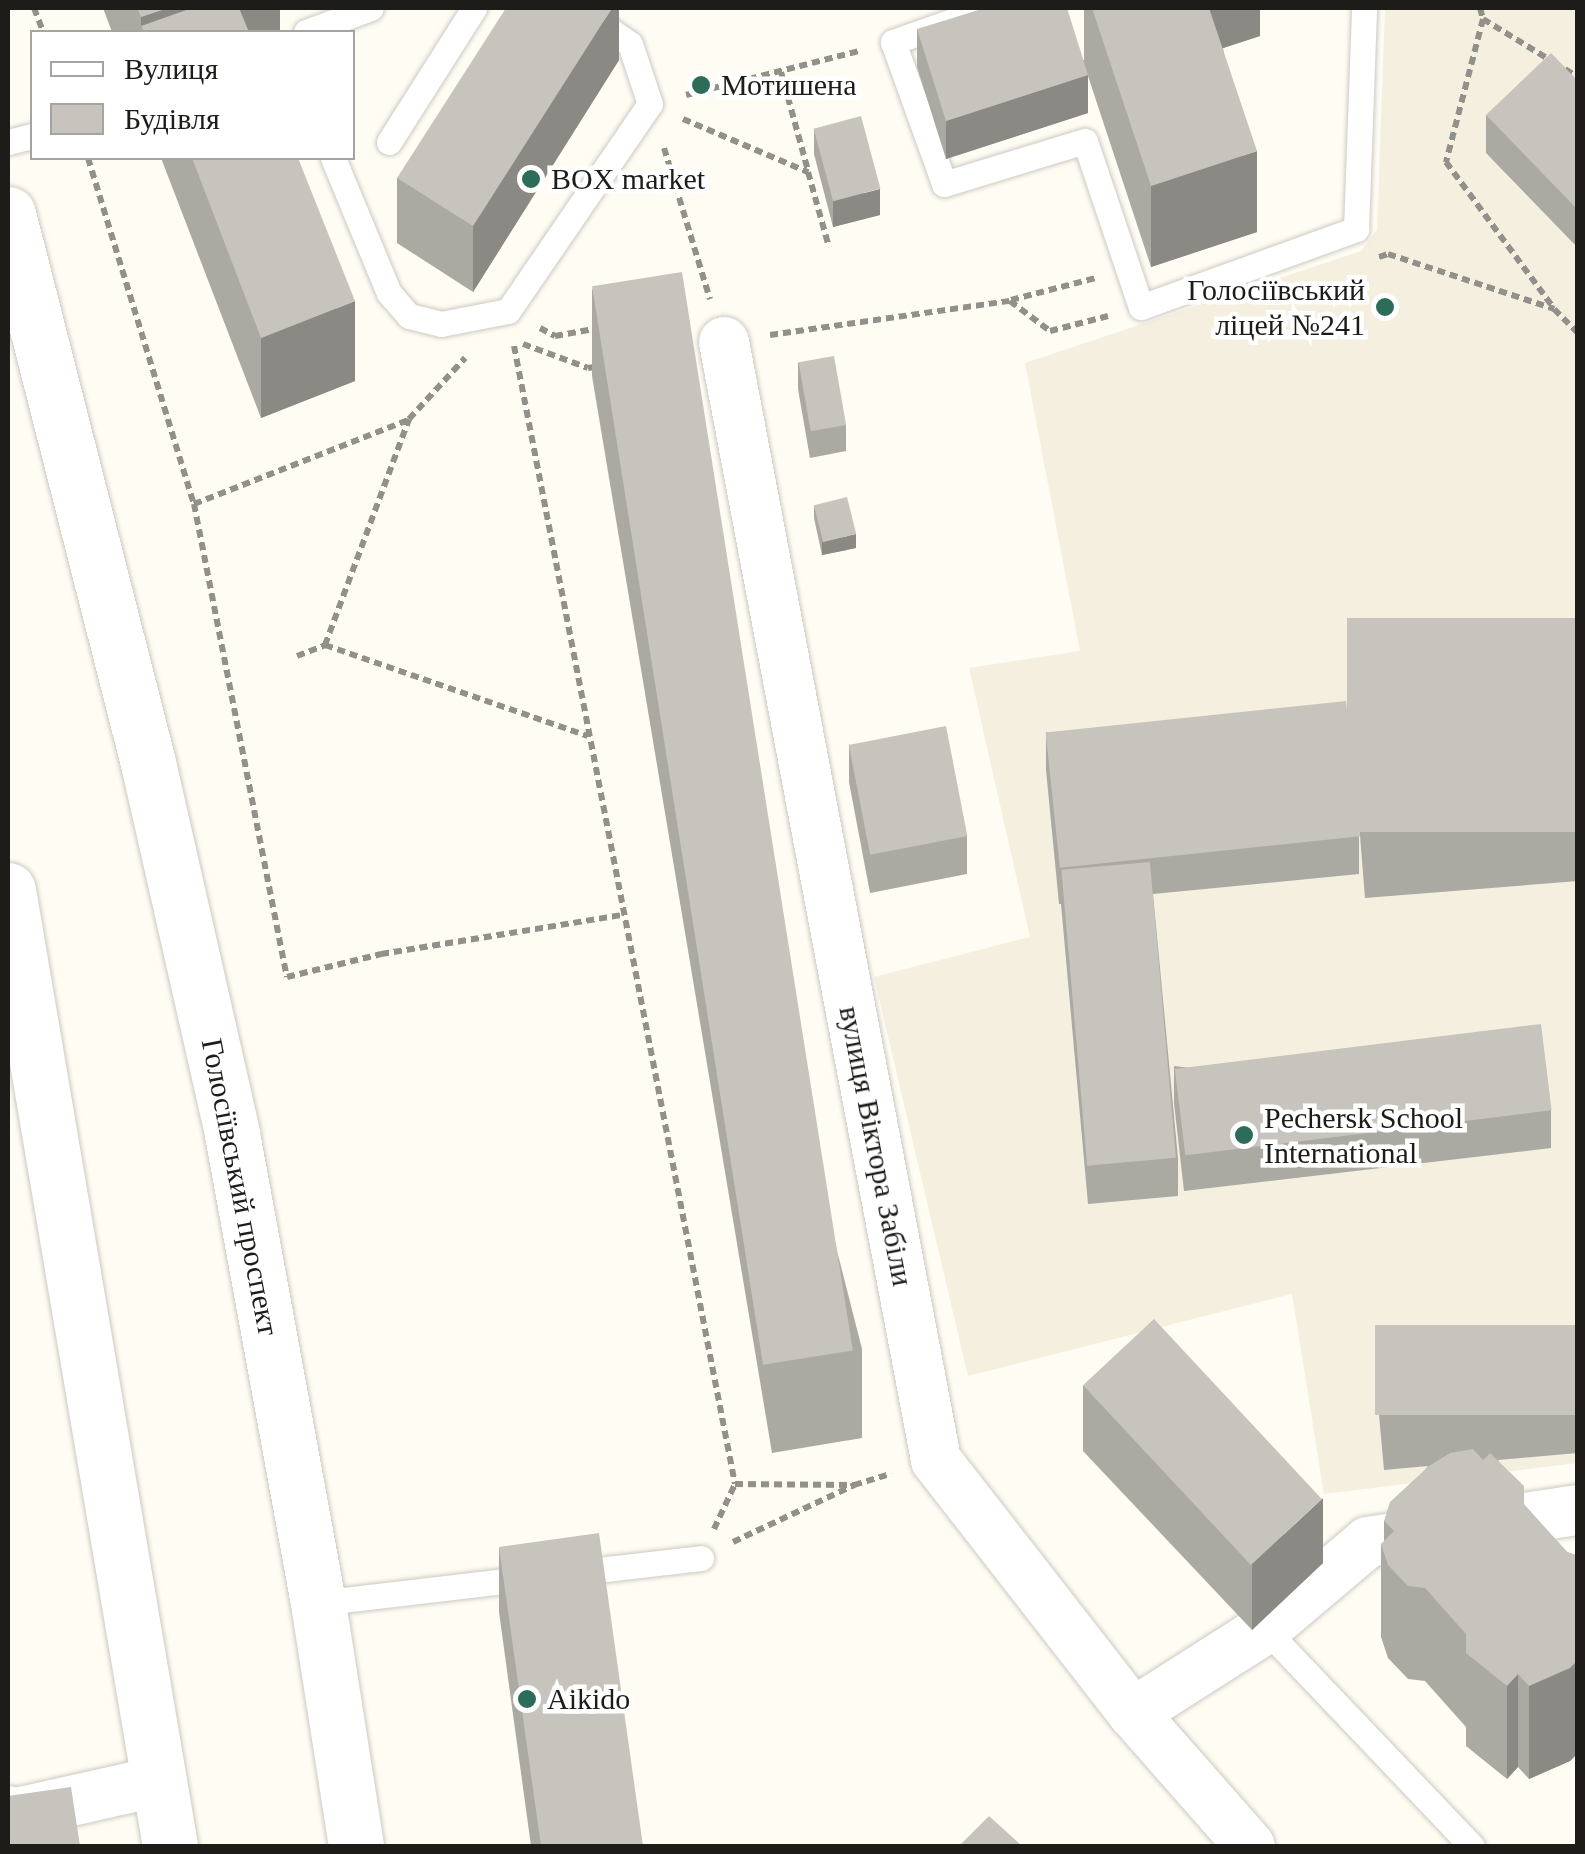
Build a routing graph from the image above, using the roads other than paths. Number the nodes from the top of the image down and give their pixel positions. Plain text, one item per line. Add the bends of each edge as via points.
1 (371, 8) edge
2 (474, 8) edge
3 (578, 8) edge
4 (989, 8) edge
5 (1364, 8) edge
6 (317, 21) edge
7 (389, 142) dead end
8 (334, 160) edge
9 (8, 214) edge
10 (8, 325) edge
11 (710, 326) road end
12 (91, 534) junction
13 (8, 890) edge
14 (1578, 1510) edge
15 (700, 1558) road end
16 (318, 1603) junction
17 (1265, 1629) junction
18 (1133, 1713) junction
19 (160, 1781) junction
20 (8, 1811) edge
21 (170, 1846) edge
22 (356, 1846) edge
23 (1250, 1846) edge
24 (1472, 1846) edge

1 - 6 lane
2 - 7 lane
3 - 8 lane via 630,44 650,104 508,311 440,324 409,316 389,293
4 - 5 lane via 893,42 944,184 1086,141 1142,307 1356,229
9 - 12 main road, Голосіївський проспект
10 - 12 main road, Голосіївський проспект
11 - 18 street, вулиця Віктора Забіли via 936,1460
12 - 16 main road, Голосіївський проспект via 232,1134
13 - 19 main road
14 - 17 street via 1368,1542
15 - 16 lane
16 - 22 main road, Голосіївський проспект
17 - 18 street
17 - 24 lane
18 - 23 street, вулиця Віктора Забіли
19 - 20 street
19 - 21 main road

